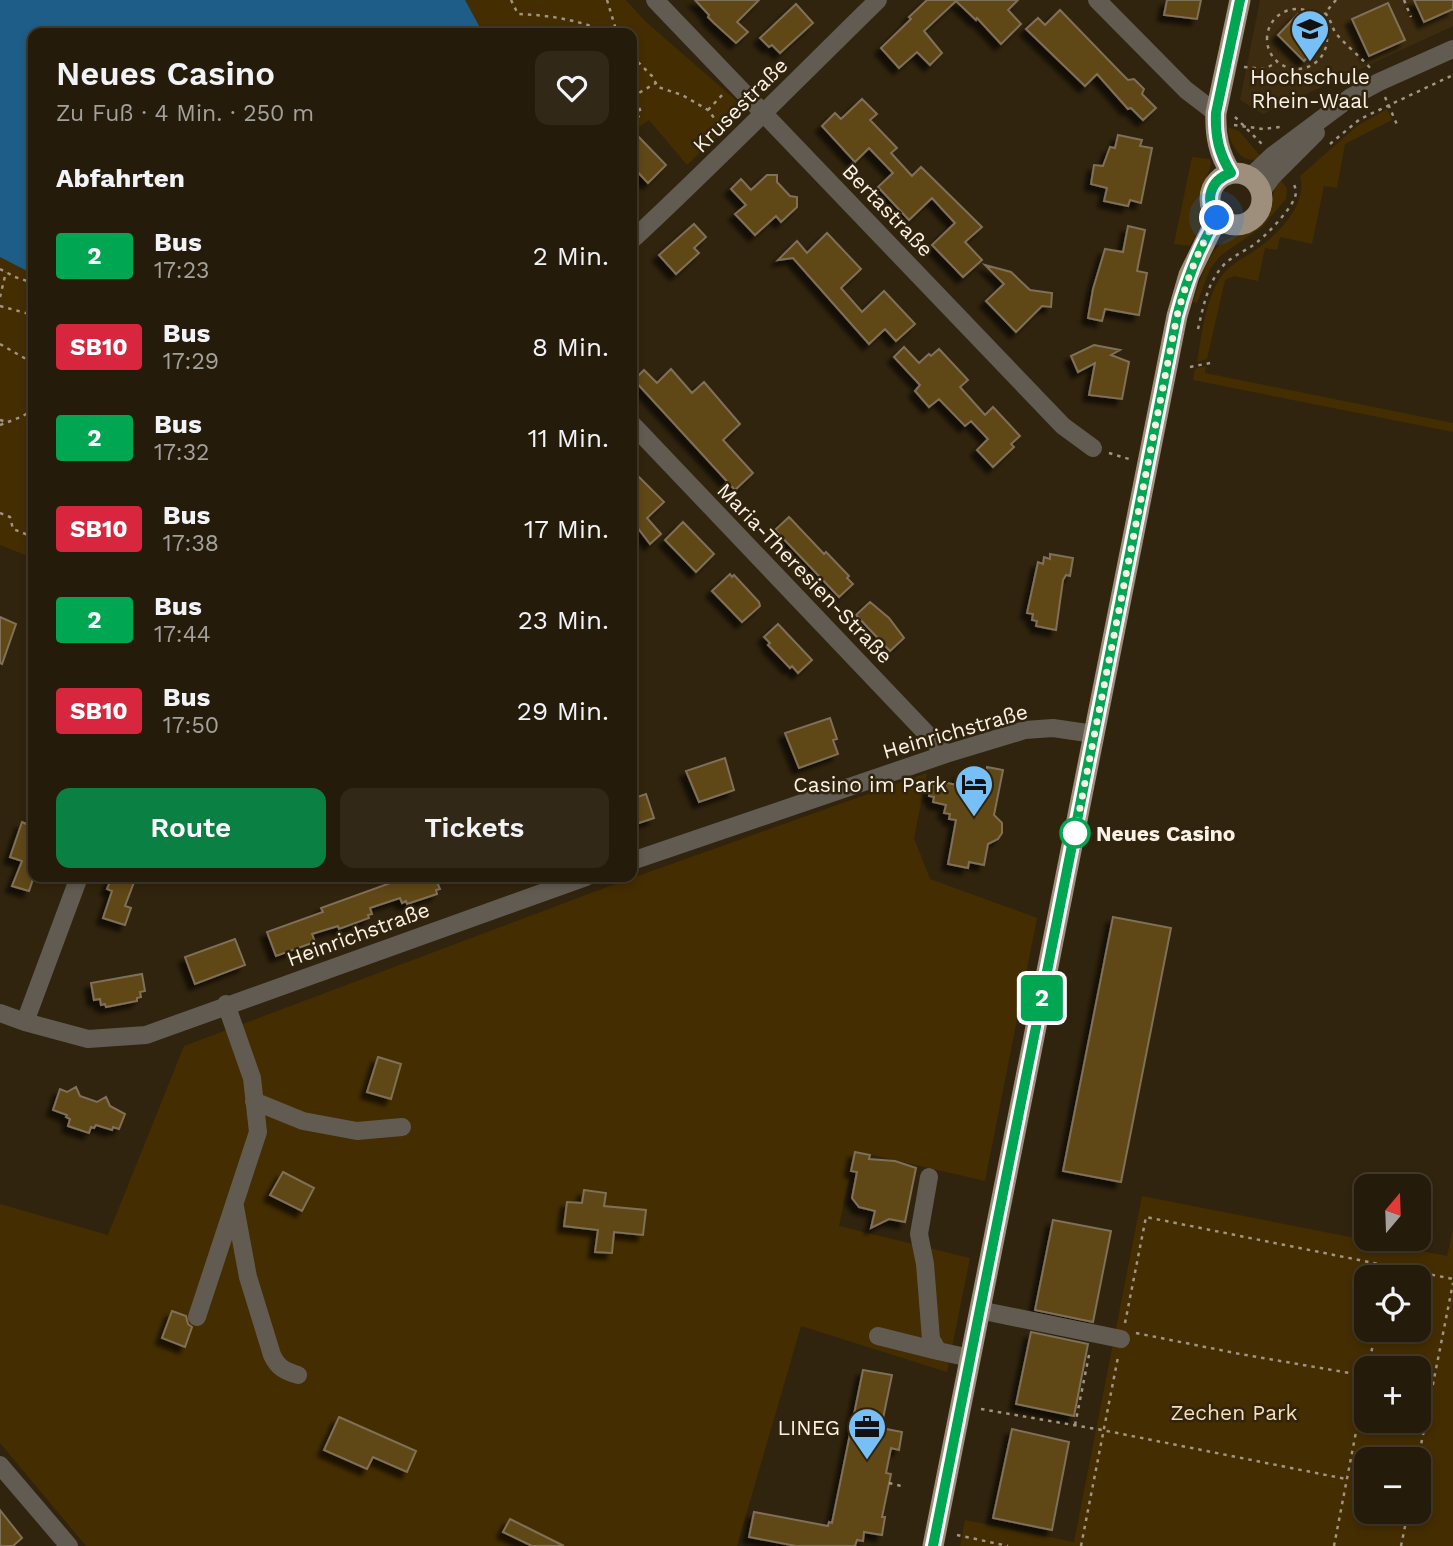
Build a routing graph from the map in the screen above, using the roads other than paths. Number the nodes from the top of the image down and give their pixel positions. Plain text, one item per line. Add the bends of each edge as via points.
1 (655, 0) edge
2 (878, 0) edge
3 (1097, 0) edge
4 (1240, 0) edge
5 (1453, 49) edge
6 (763, 112) junction
7 (1225, 115) junction
8 (1248, 181) junction
9 (1225, 222) junction
10 (637, 235) edge
11 (637, 429) edge
12 (1093, 448) dead end
13 (1094, 734) junction
14 (946, 754) junction
15 (637, 859) edge
16 (77, 882) edge
17 (572, 882) edge
18 (226, 1004) junction
19 (0, 1013) edge
20 (25, 1022) junction
21 (254, 1101) junction
22 (402, 1127) dead end
23 (929, 1177) dead end
24 (235, 1203) junction
25 (979, 1310) junction
26 (197, 1317) dead end
27 (878, 1336) dead end
28 (1129, 1336) road end
29 (938, 1351) junction
30 (970, 1358) junction
31 (298, 1375) dead end
32 (3, 1476) edge
33 (69, 1546) edge
34 (933, 1546) edge

1 - 6 street, Bertastraße
2 - 6 street, Krusestraße
3 - 7 street via 1186,90
4 - 7 main road
5 - 8 street via 1362,90 1331,113 1272,177
6 - 10 street, Krusestraße
6 - 12 street, Bertastraße via 1063,426
7 - 8 main road via 1216,130 1220,151
8 - 9 main road via 1262,201 1255,216 1241,225
8 - 9 main road via 1219,178 1211,190 1210,205
9 - 13 main road via 1189,275 1177,316
11 - 14 street, Maria-Theresien-Straße
13 - 14 street, Heinrichstraße via 1052,728 1025,730
13 - 25 main road
14 - 15 street, Heinrichstraße
16 - 20 street
17 - 18 street, Heinrichstraße
18 - 20 street, Heinrichstraße via 146,1035 88,1040
18 - 21 street via 252,1078
19 - 20 street, Heinrichstraße
21 - 22 street via 303,1121 357,1131
21 - 24 street via 258,1132
23 - 29 street via 919,1234 926,1264 929,1327
24 - 26 street
24 - 31 street via 248,1277 272,1355 277,1365
25 - 28 street
25 - 30 main road
27 - 29 street
29 - 30 street
30 - 34 main road
32 - 33 street

